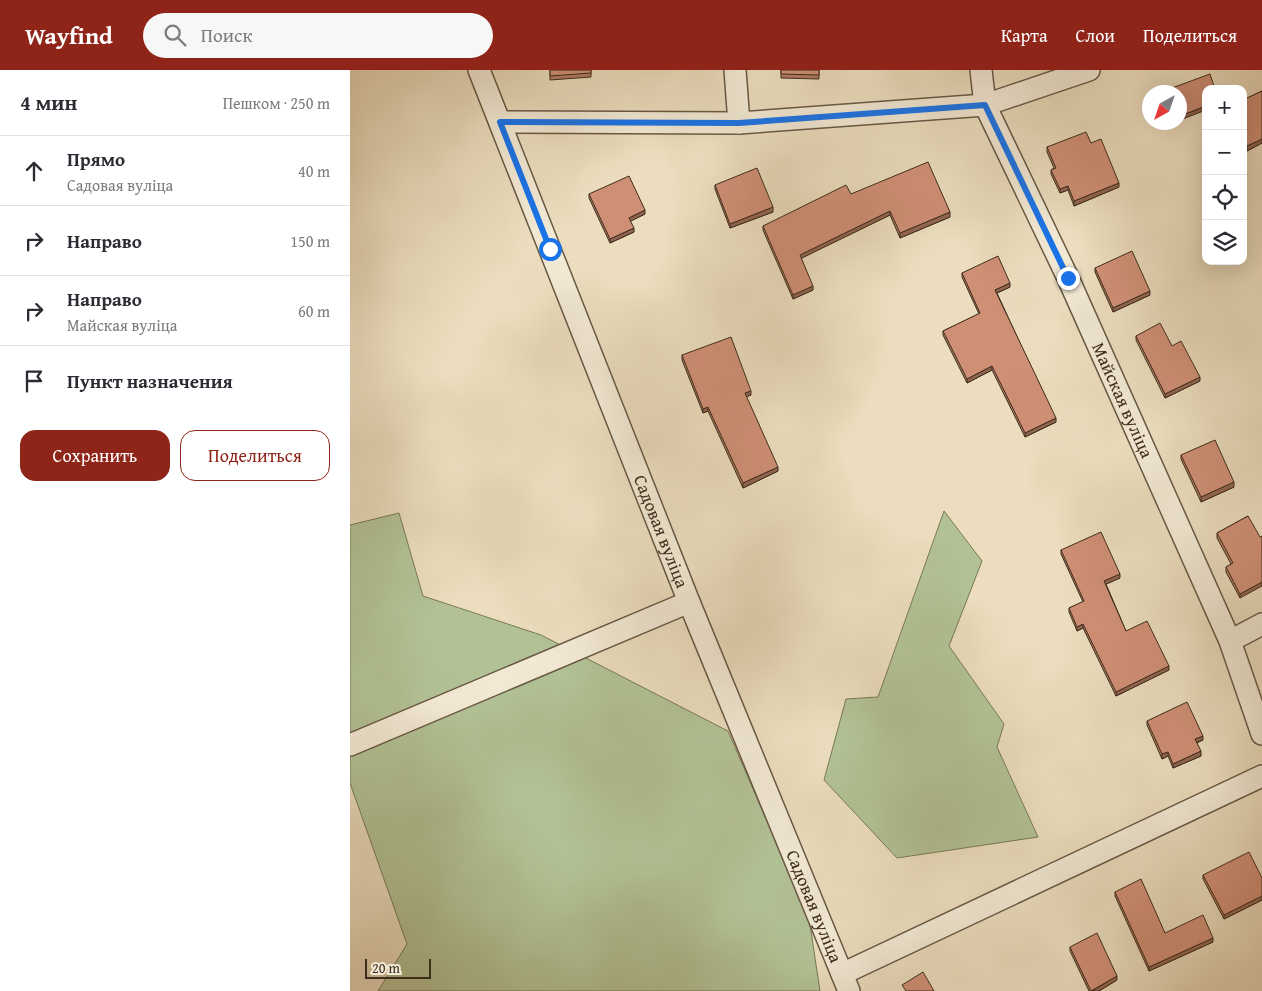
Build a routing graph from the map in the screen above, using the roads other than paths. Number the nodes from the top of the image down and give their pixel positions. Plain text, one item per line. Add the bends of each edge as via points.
1 (479, 70) edge
2 (735, 70) edge
3 (981, 70) edge
4 (1089, 70) edge
5 (985, 105) junction
6 (500, 122) junction
7 (739, 123) junction
8 (689, 602) junction
9 (1262, 624) edge
10 (1230, 641) junction
11 (1262, 734) edge
12 (350, 745) edge
13 (1262, 776) edge
14 (846, 982) edge

1 - 6 street, Садовая вуліца
2 - 7 street
3 - 5 street, Майская вуліца
4 - 5 street
5 - 7 street
5 - 10 street, Майская вуліца via 1068,278
6 - 7 street
6 - 8 street, Садовая вуліца
8 - 12 street
8 - 14 street, Садовая вуліца
9 - 10 street
10 - 11 street, Майская вуліца
13 - 14 street

